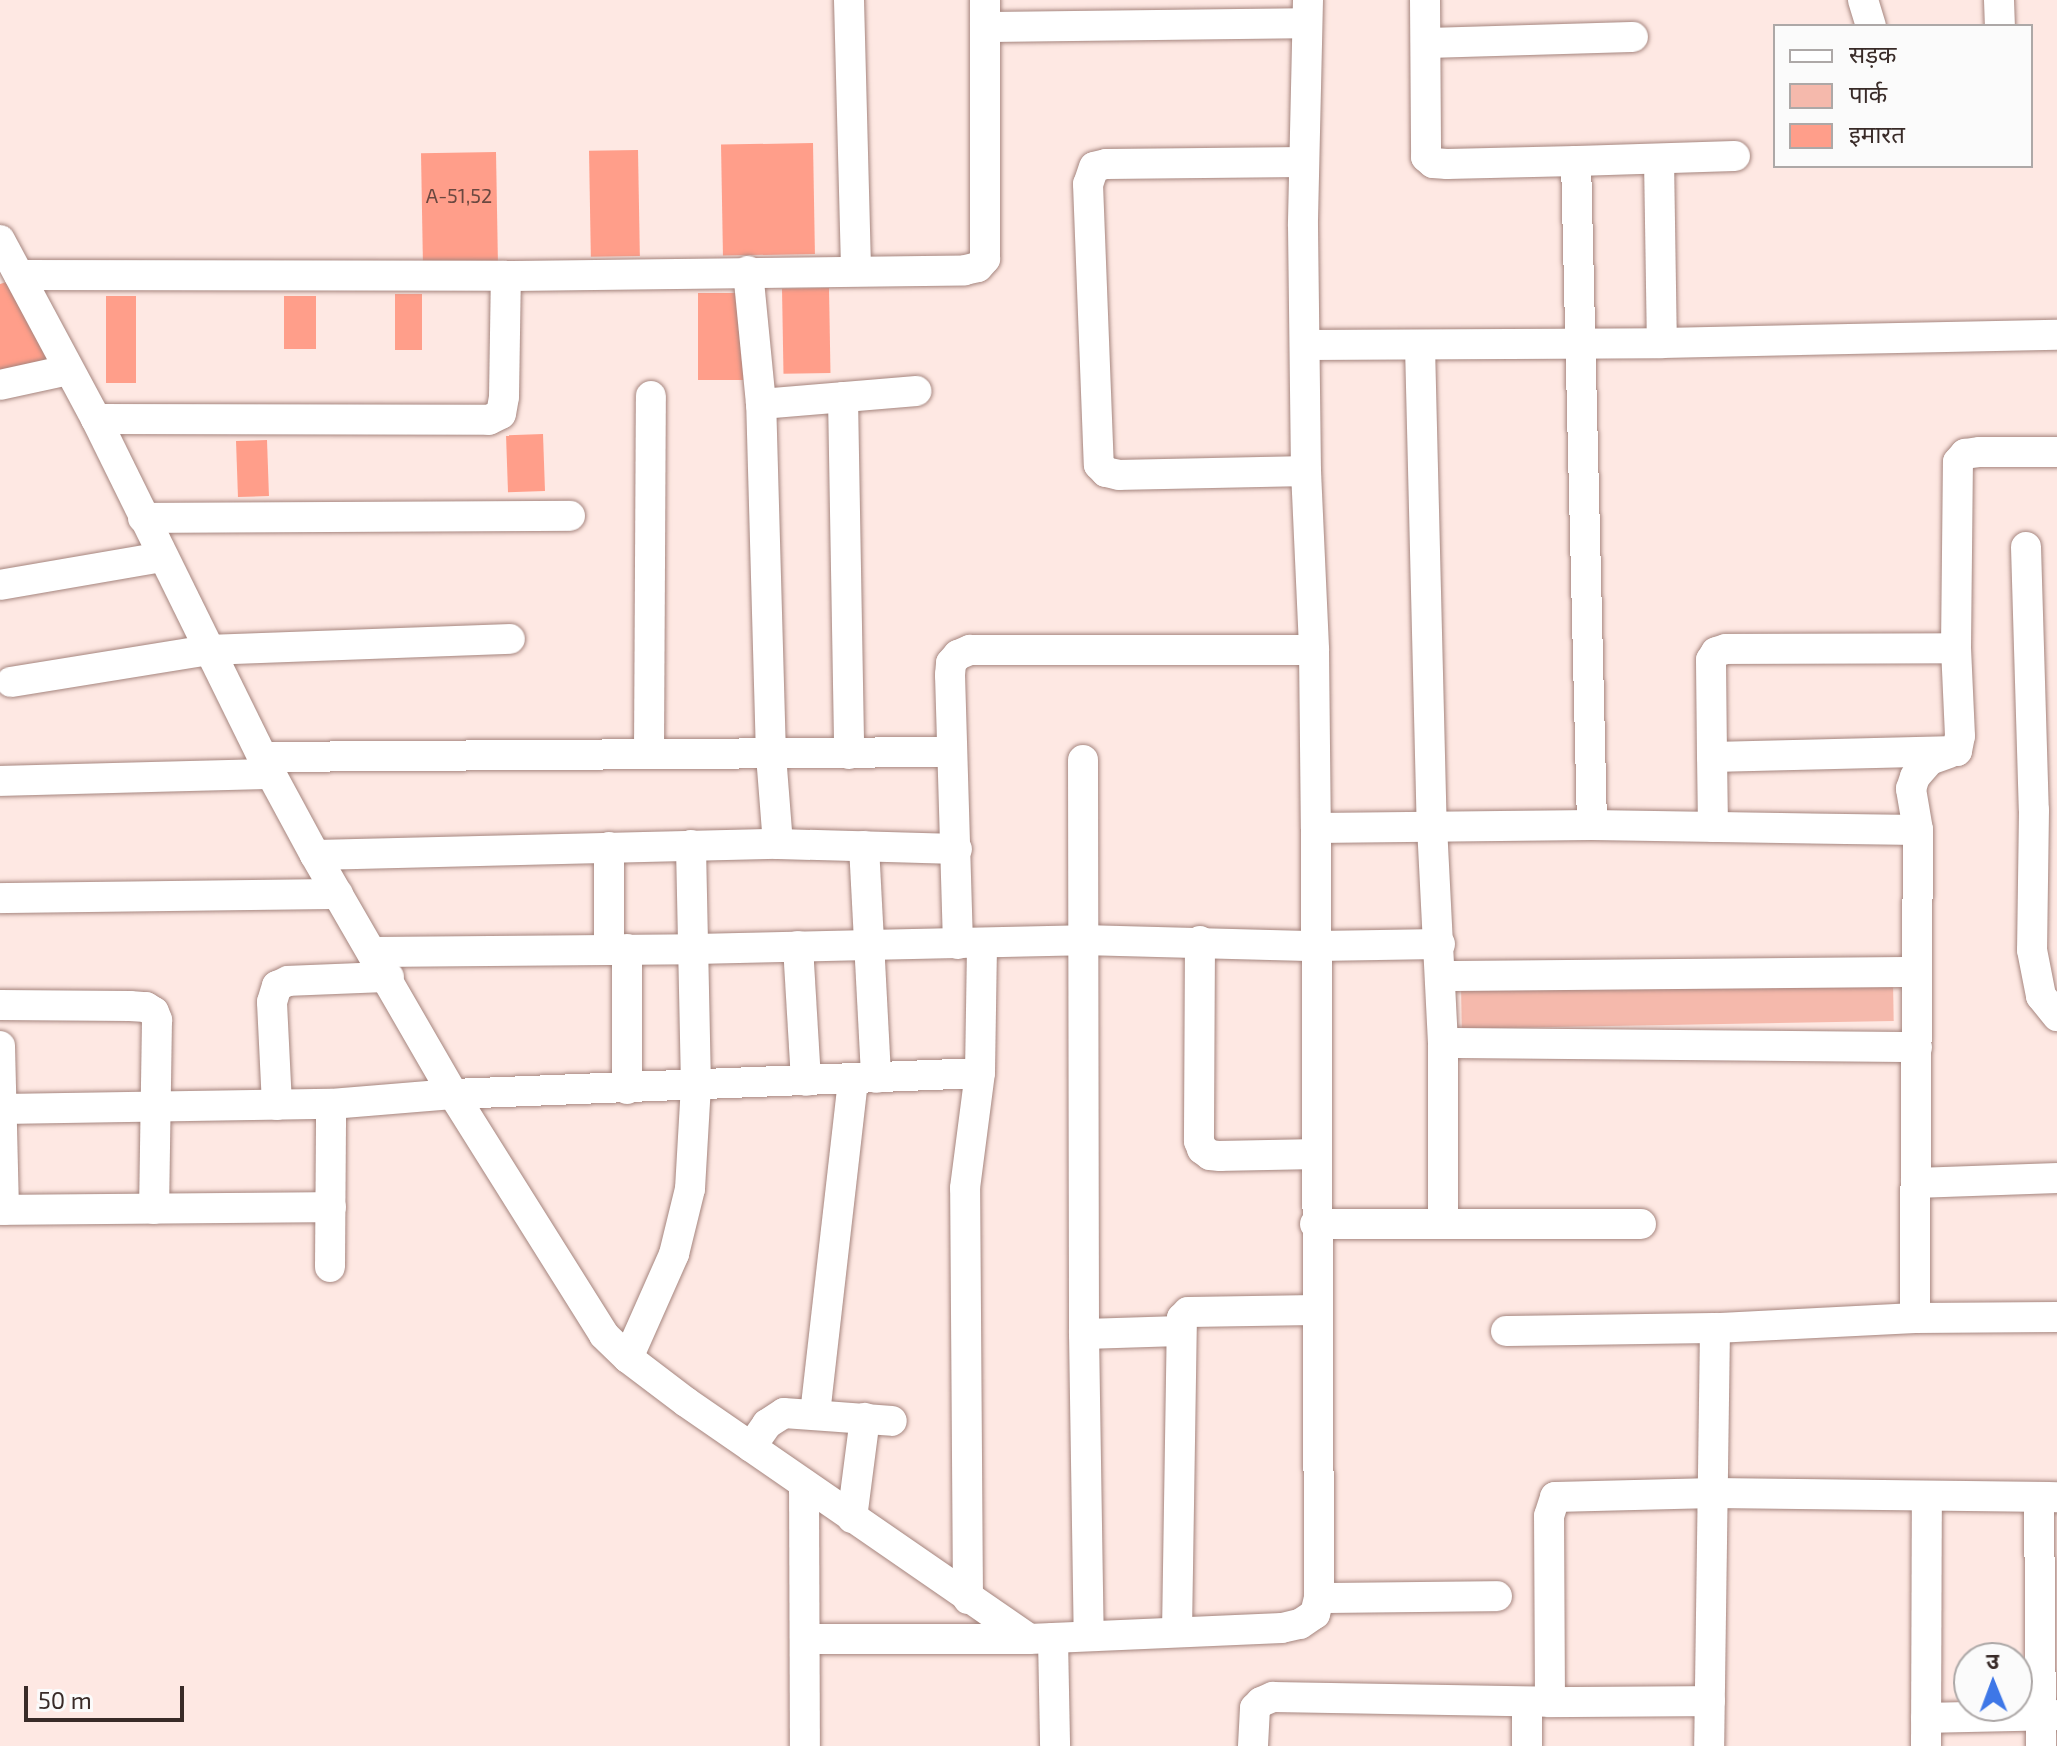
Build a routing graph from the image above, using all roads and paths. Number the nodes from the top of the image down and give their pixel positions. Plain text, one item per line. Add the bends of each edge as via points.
1 (849, 0) edge
2 (1425, 0) edge
3 (1863, 0) edge
4 (1999, 0) edge
5 (1308, 12) edge
6 (985, 14) edge
7 (1870, 24) edge
8 (2000, 24) edge
9 (1633, 37) dead end
10 (1426, 43) junction
11 (1735, 156) dead end
12 (1659, 159) junction
13 (1576, 161) junction
14 (1304, 162) junction
15 (0, 240) edge
16 (856, 269) junction
17 (748, 271) junction
18 (19, 275) junction
19 (506, 276) junction
20 (2057, 335) edge
21 (1580, 343) junction
22 (1662, 343) junction
23 (1306, 345) junction
24 (1420, 346) junction
25 (68, 370) junction
26 (0, 385) edge
27 (916, 391) dead end
28 (651, 396) dead end
29 (843, 397) junction
30 (761, 404) junction
31 (96, 419) junction
32 (2057, 452) edge
33 (1306, 471) junction
34 (570, 516) dead end
35 (143, 518) junction
36 (2026, 547) dead end
37 (162, 557) junction
38 (0, 585) edge
39 (510, 639) dead end
40 (1956, 648) junction
41 (208, 650) junction
42 (1314, 650) junction
43 (11, 682) dead end
44 (1957, 751) junction
45 (951, 752) junction
46 (649, 754) junction
47 (849, 754) junction
48 (771, 756) junction
49 (1712, 757) junction
50 (1083, 760) dead end
51 (266, 766) junction
52 (0, 781) edge
53 (2045, 810) edge
54 (1592, 825) junction
55 (1432, 826) junction
56 (1713, 827) junction
57 (1316, 828) junction
58 (1918, 830) junction
59 (778, 844) junction
60 (691, 845) junction
61 (864, 846) junction
62 (609, 847) junction
63 (957, 849) junction
64 (315, 855) junction
65 (338, 894) junction
66 (0, 898) edge
67 (1082, 940) junction
68 (1200, 941) junction
69 (970, 943) junction
70 (870, 944) junction
71 (1440, 944) junction
72 (798, 946) junction
73 (1317, 946) junction
74 (618, 949) junction
75 (695, 949) junction
76 (381, 964) junction
77 (1916, 972) junction
78 (1441, 976) junction
79 (0, 1005) edge
80 (2057, 1016) edge
81 (1443, 1043) junction
82 (0, 1046) edge
83 (1917, 1047) junction
84 (980, 1073) junction
85 (864, 1079) junction
86 (806, 1081) junction
87 (696, 1086) junction
88 (627, 1089) junction
89 (453, 1094) junction
90 (331, 1104) junction
91 (277, 1105) junction
92 (154, 1106) junction
93 (2, 1109) junction
94 (1316, 1154) junction
95 (2057, 1178) edge
96 (1916, 1183) junction
97 (331, 1207) junction
98 (154, 1209) junction
99 (2, 1210) edge
100 (1443, 1223) junction
101 (1315, 1224) junction
102 (1641, 1224) dead end
103 (330, 1267) dead end
104 (1316, 1310) junction
105 (2057, 1317) edge
106 (1915, 1318) junction
107 (1715, 1328) junction
108 (1181, 1331) junction
109 (1506, 1331) dead end
110 (1084, 1334) junction
111 (628, 1358) junction
112 (815, 1414) junction
113 (751, 1447) junction
114 (804, 1484) junction
115 (1714, 1493) junction
116 (1927, 1496) junction
117 (2048, 1497) edge
118 (852, 1518) junction
119 (1497, 1596) dead end
120 (1319, 1598) junction
121 (968, 1599) junction
122 (1177, 1632) junction
123 (1089, 1636) junction
124 (806, 1639) junction
125 (1041, 1639) junction
126 (1710, 1701) junction
127 (1539, 1702) junction
128 (2046, 1726) edge
129 (1926, 1732) edge
130 (805, 1746) edge
131 (1055, 1746) edge
132 (1253, 1746) edge
133 (1527, 1746) edge
134 (1709, 1746) edge

1 - 16 street
2 - 10 street
3 - 7 street
4 - 8 street
5 - 6 street
5 - 14 street
6 - 16 street via 985,259 965,270
9 - 10 street
10 - 13 street via 1423,148 1433,163
11 - 12 street
12 - 13 street
12 - 22 street
13 - 21 street
14 - 23 street
14 - 33 street via 1106,164 1094,167 1088,184 1099,465 1119,475
15 - 18 street
16 - 17 street
17 - 19 street
17 - 30 street
18 - 19 street
18 - 25 street
19 - 31 street via 504,397 501,414 489,420
20 - 22 street
21 - 22 street
21 - 24 street
21 - 54 street
23 - 24 street
23 - 33 street
24 - 55 street
25 - 26 street
25 - 31 street
27 - 29 street
28 - 46 street
29 - 30 street
29 - 47 street
30 - 48 street
31 - 35 street
32 - 40 street via 1980,452 1965,454 1958,462
33 - 42 street
34 - 35 street
35 - 37 street
36 - 53 street
37 - 38 street
37 - 41 street
39 - 41 street
40 - 44 street
40 - 49 street via 1716,652 1711,660
41 - 43 street
41 - 51 street
42 - 45 street via 970,650 951,663
42 - 57 street
44 - 49 street
44 - 58 street via 1930,760 1915,777 1911,789
45 - 47 street
45 - 63 street
46 - 48 street
46 - 51 street
47 - 48 street
48 - 59 street
49 - 56 street
50 - 67 street
51 - 52 street
51 - 64 street
53 - 80 street via 2032,950 2041,996
54 - 55 street
54 - 56 street
55 - 57 street
55 - 71 street
56 - 58 street
57 - 73 street
58 - 77 street
59 - 60 street
59 - 61 street
60 - 62 street
60 - 75 street
61 - 63 street
61 - 70 street
62 - 64 street
62 - 74 street
63 - 69 street
64 - 65 street
65 - 66 street
65 - 76 street
67 - 68 street
67 - 69 street
67 - 110 street
68 - 73 street
68 - 94 street via 1202,1149 1210,1155
69 - 70 street
69 - 84 street
70 - 72 street
70 - 85 street
71 - 73 street
71 - 78 street
72 - 75 street
72 - 86 street
73 - 94 street
74 - 75 street
74 - 76 street
74 - 88 street
75 - 87 street
76 - 89 street
76 - 91 street via 277,986 272,1002
77 - 78 street
77 - 83 street
78 - 81 street
79 - 92 street via 146,1007 157,1020
81 - 83 street
81 - 100 street
82 - 93 street
83 - 96 street
84 - 85 street
84 - 121 street via 965,1188
85 - 86 street
85 - 112 street
86 - 87 street
87 - 88 street
87 - 111 street via 683,1221 661,1289
88 - 89 street
89 - 90 street
89 - 111 street via 587,1312
90 - 91 street
90 - 97 street
91 - 92 street
92 - 93 street
92 - 98 street
93 - 99 street
94 - 101 street
95 - 96 street
96 - 106 street
97 - 98 street
97 - 103 street
98 - 99 street
100 - 101 street
100 - 102 street
101 - 104 street
104 - 108 street via 1188,1312
104 - 120 street
105 - 106 street
106 - 107 street
107 - 109 street
107 - 115 street
108 - 110 street
108 - 122 street
110 - 123 street
111 - 113 street
112 - 113 street via 776,1416
112 - 118 street via 878,1420
113 - 114 street
114 - 118 street
114 - 124 street
115 - 116 street
115 - 126 street
115 - 127 street via 1555,1497 1549,1516
116 - 117 street
116 - 129 street
117 - 128 street
118 - 121 street
119 - 120 street
120 - 122 street via 1315,1614 1300,1624
121 - 125 street
122 - 123 street
123 - 125 street
124 - 125 street
124 - 130 street
125 - 131 street
126 - 127 street
126 - 134 street
127 - 132 street via 1273,1697 1255,1708
127 - 133 street
128 - 129 street

